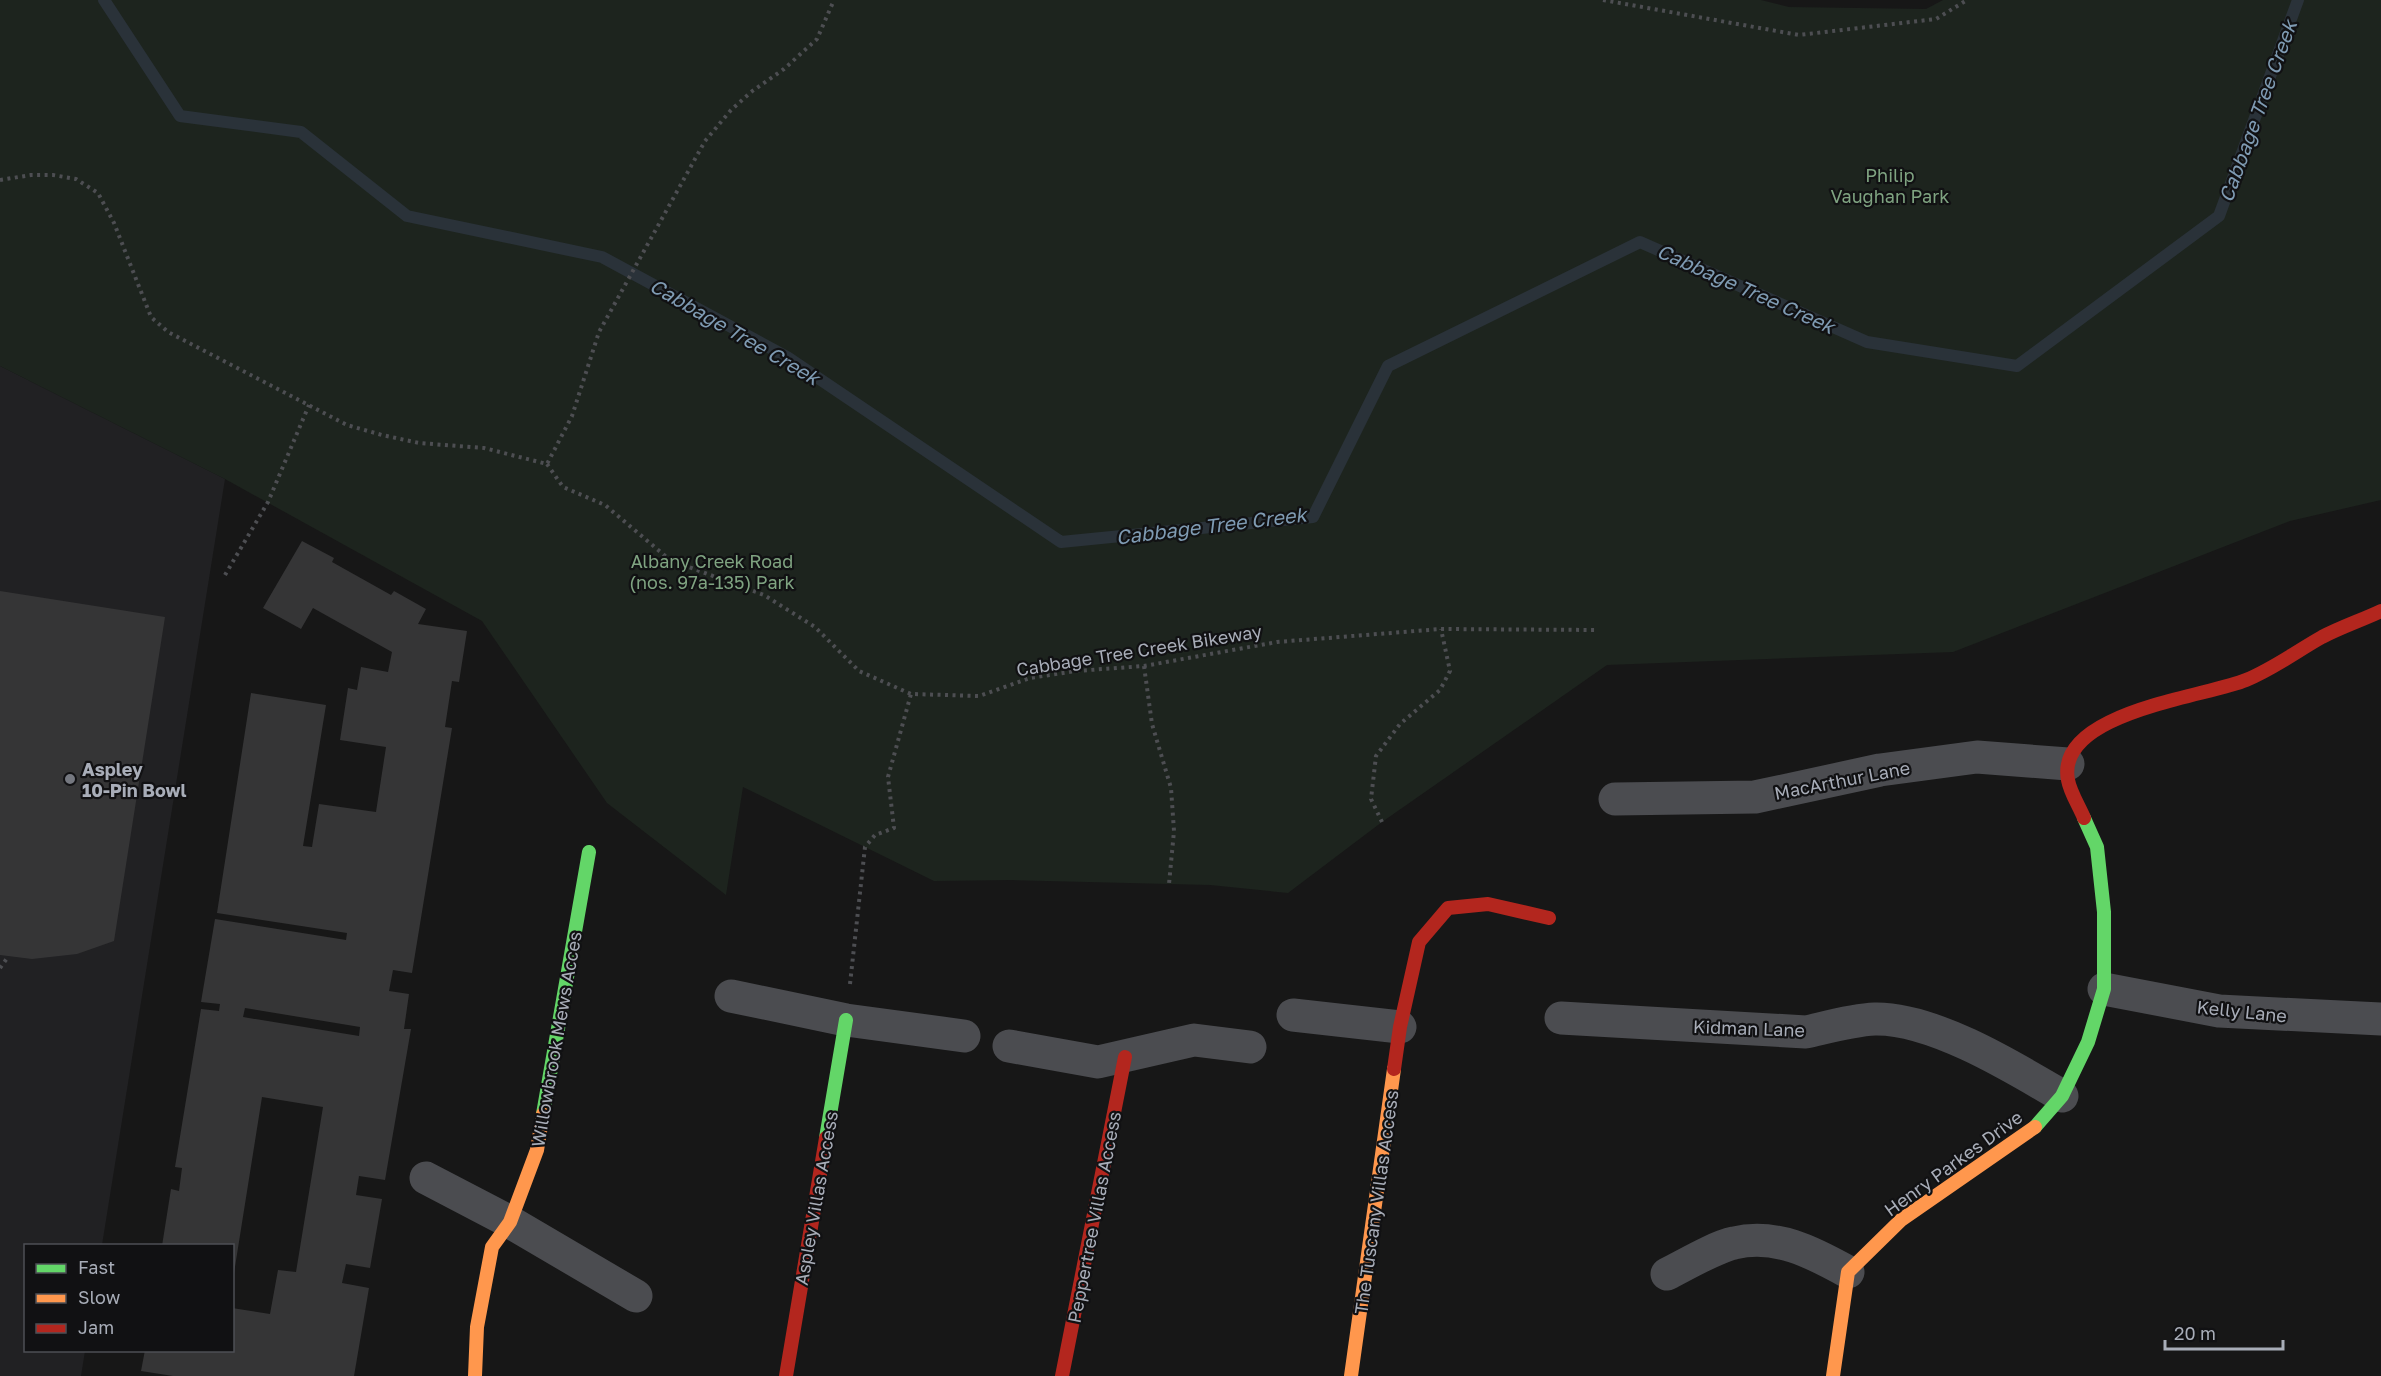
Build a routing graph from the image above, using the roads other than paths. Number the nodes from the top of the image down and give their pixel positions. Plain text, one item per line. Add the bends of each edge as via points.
1 (2381, 611) edge
2 (2068, 764) junction
3 (1615, 799) dead end
4 (589, 852) dead end
5 (1550, 918) dead end
6 (2104, 989) junction
7 (731, 996) dead end
8 (1293, 1015) dead end
9 (1561, 1018) dead end
10 (2381, 1019) edge
11 (846, 1020) junction
12 (1400, 1027) junction
13 (964, 1036) dead end
14 (1009, 1046) dead end
15 (1250, 1047) dead end
16 (1125, 1057) junction
17 (2062, 1096) junction
18 (426, 1178) dead end
19 (510, 1222) junction
20 (1848, 1272) junction
21 (1667, 1274) dead end
22 (636, 1296) dead end
23 (475, 1376) edge
24 (786, 1376) edge
25 (1062, 1376) edge
26 (1351, 1376) edge
27 (1833, 1376) edge

1 - 2 street via 2325,636 2246,680 2127,713 2094,730
2 - 3 street, MacArthur Lane via 1977,757 1880,770 1755,797
2 - 6 street, Henry Parkes Drive via 2068,780 2097,847 2104,912
4 - 19 street, Willowbrook Mews Acces via 537,1150
5 - 12 street, The Tuscany Villas Access via 1488,904 1448,908 1419,942
6 - 10 street, Kelly Lane via 2218,1011
6 - 17 street, Henry Parkes Drive via 2088,1042
7 - 11 street
8 - 12 street
9 - 17 street, Kidman Lane via 1806,1032 1875,1019 1918,1025 2000,1060
11 - 13 street
11 - 24 street, Aspley Villas Access
12 - 26 street, The Tuscany Villas Access
14 - 16 street via 1098,1062
15 - 16 street via 1194,1040
16 - 25 street, Peppertree Villas Access
17 - 20 street, Henry Parkes Drive via 2035,1127 1901,1220
18 - 19 street
19 - 22 street
19 - 23 street, Willowbrook Mews Acces via 492,1247 477,1327
20 - 21 street via 1812,1252 1780,1241 1756,1241 1733,1243
20 - 27 street

